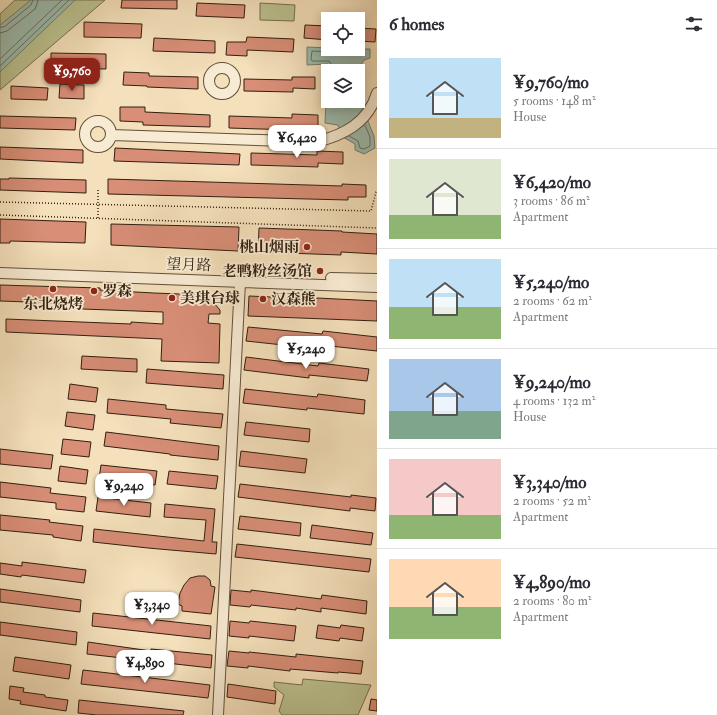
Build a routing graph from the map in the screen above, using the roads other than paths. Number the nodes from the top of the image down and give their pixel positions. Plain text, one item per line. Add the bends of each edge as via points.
1 (377, 93) edge
2 (112, 135) dead end
3 (0, 267) edge
4 (0, 273) edge
5 (377, 279) edge
6 (240, 282) junction
7 (377, 287) edge
8 (218, 715) edge

1 - 2 street via 369,111 352,127 334,137 316,142
3 - 5 street, 望月路
4 - 6 street, 望月路
6 - 7 street, 望月路
6 - 8 street

